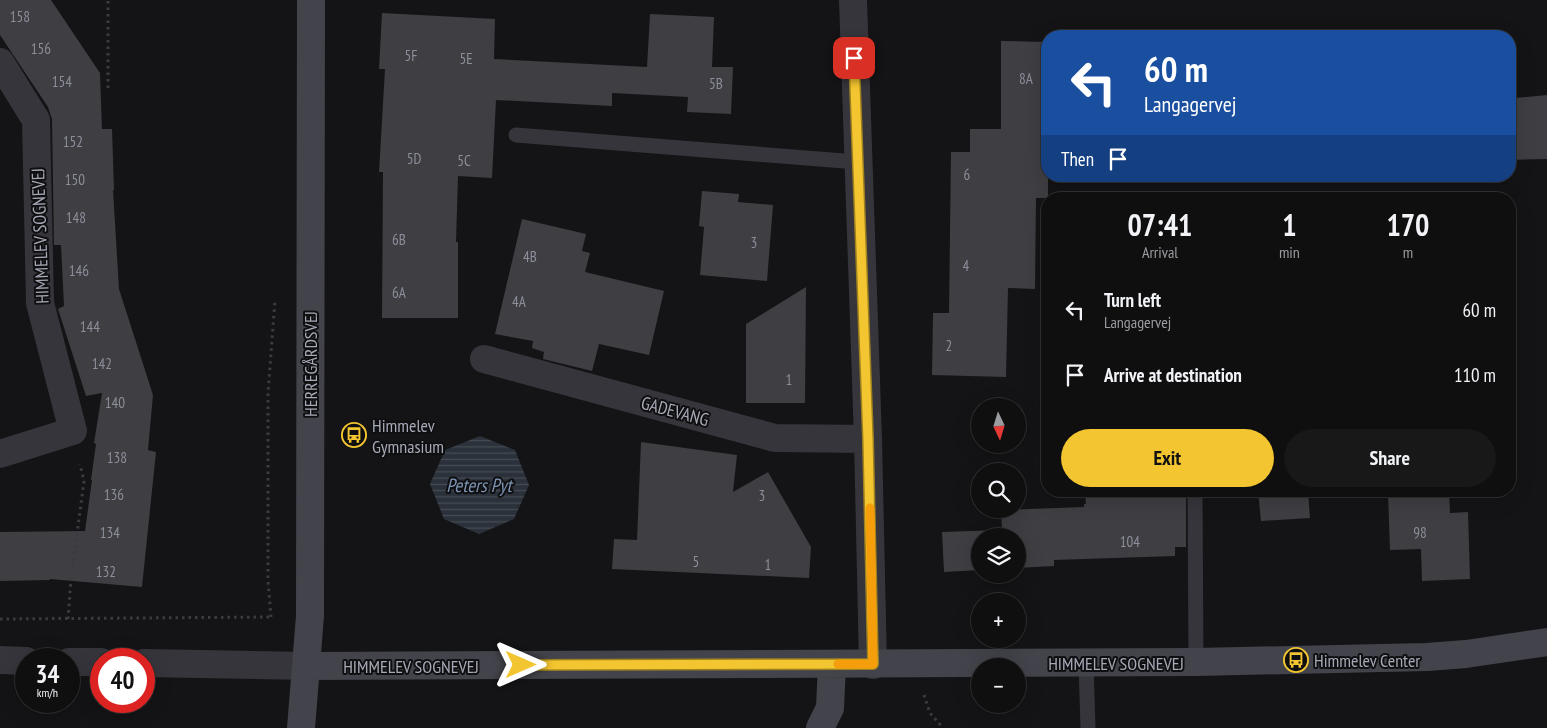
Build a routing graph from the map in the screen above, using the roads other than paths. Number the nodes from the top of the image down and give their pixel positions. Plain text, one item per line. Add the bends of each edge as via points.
1 (311, 0) edge
2 (853, 0) edge
3 (0, 62) edge
4 (516, 135) dead end
5 (857, 162) junction
6 (484, 360) dead end
7 (868, 439) junction
8 (0, 454) edge
9 (1195, 497) edge
10 (1547, 642) edge
11 (0, 660) edge
12 (15, 661) edge
13 (1196, 662) junction
14 (155, 663) edge
15 (1086, 663) junction
16 (832, 664) junction
17 (873, 664) junction
18 (307, 666) junction
19 (301, 728) edge
20 (820, 728) edge
21 (1088, 728) edge

1 - 18 street, HERREGÅRDSVEJ via 310,616
2 - 5 street
3 - 8 street, HIMMELEV SOGNEVEJ via 36,120 40,303 72,431
4 - 5 lane
5 - 7 street
6 - 7 street, GADEVANG via 775,438
7 - 17 street
9 - 13 lane
10 - 13 street, HIMMELEV SOGNEVEJ via 1427,657
11 - 12 street
13 - 15 street, HIMMELEV SOGNEVEJ
14 - 18 street, HIMMELEV SOGNEVEJ
15 - 17 street, HIMMELEV SOGNEVEJ
15 - 21 lane
16 - 17 street, HIMMELEV SOGNEVEJ
16 - 18 street, HIMMELEV SOGNEVEJ
16 - 20 street via 830,708
18 - 19 street, HERREGÅRDSVEJ

